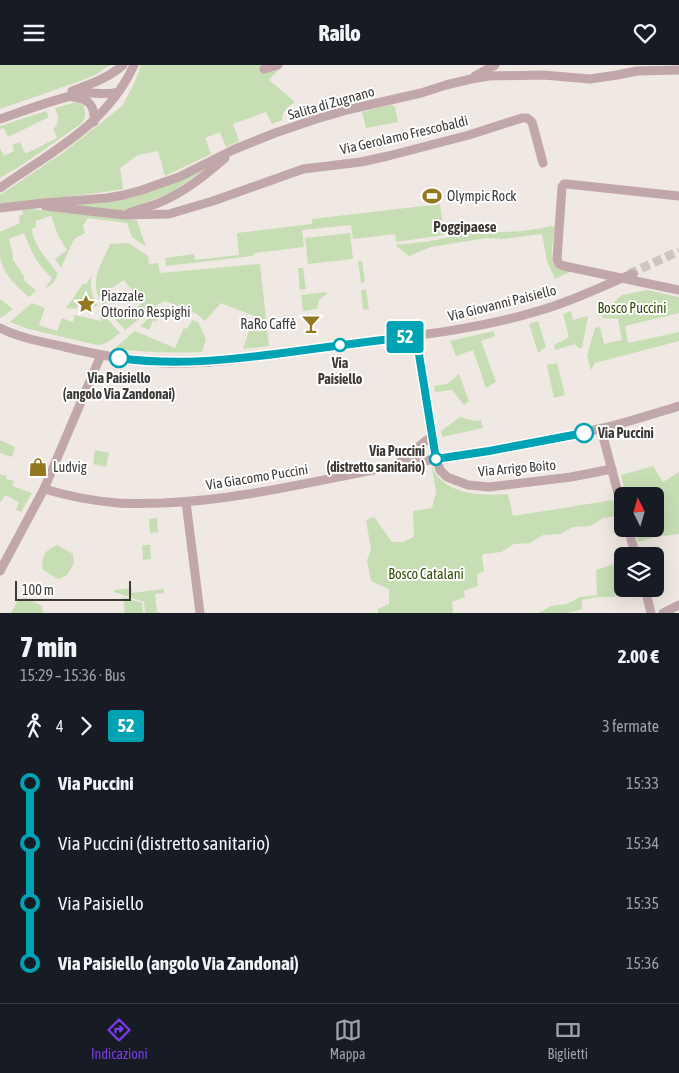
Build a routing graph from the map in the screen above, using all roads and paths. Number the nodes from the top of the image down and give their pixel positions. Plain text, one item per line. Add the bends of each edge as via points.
1 (124, 65) edge
2 (134, 65) edge
3 (278, 65) edge
4 (495, 65) edge
5 (264, 69) dead end
6 (679, 70) edge
7 (471, 79) junction
8 (99, 81) junction
9 (118, 92) junction
10 (70, 97) junction
11 (49, 102) junction
12 (0, 119) edge
13 (94, 122) junction
14 (236, 149) junction
15 (543, 163) dead end
16 (0, 187) edge
17 (679, 196) edge
18 (33, 204) junction
19 (0, 208) edge
20 (124, 215) junction
21 (628, 275) junction
22 (679, 290) edge
23 (0, 328) edge
24 (416, 336) junction
25 (101, 355) junction
26 (679, 406) edge
27 (601, 429) junction
28 (433, 435) junction
29 (436, 459) junction
30 (395, 466) junction
31 (612, 469) junction
32 (617, 487) edge
33 (44, 489) junction
34 (186, 502) junction
35 (0, 571) edge
36 (646, 597) edge
37 (679, 605) edge
38 (200, 613) edge
39 (651, 613) edge
40 (663, 613) edge

1 - 8 street
2 - 9 street
3 - 5 street
4 - 7 street
6 - 7 street, Salita di Zugnano via 637,71 590,79 543,75
7 - 14 street, Salita di Zugnano via 316,119
8 - 9 street via 111,82
8 - 11 street
9 - 10 street
9 - 13 street
10 - 11 street
10 - 13 street via 88,102
11 - 12 street
13 - 16 street via 48,157
14 - 18 street, Salita di Zugnano via 142,191 107,198
14 - 20 street, Via Gerolamo Frescobaldi via 179,193
15 - 20 street, Via Gerolamo Frescobaldi via 532,122 522,118 388,156 303,169 176,212
17 - 21 street via 567,184 562,187 558,264
18 - 19 street, Salita di Zugnano
18 - 20 street, Via Gerolamo Frescobaldi
21 - 22 street
21 - 24 street, Via Giovanni Paisiello via 537,311
23 - 25 street, Via Giovanni Paisiello via 20,337
24 - 25 street, Via Giovanni Paisiello via 208,361 168,363
24 - 28 street
25 - 33 street
26 - 27 street, Via Giacomo Puccini
27 - 29 street, Via Giacomo Puccini
27 - 31 street
28 - 29 street
28 - 30 street
29 - 30 street, Via Giacomo Puccini
29 - 31 street, Via Arrigo Boito via 447,477 468,485 488,487
30 - 34 street, Via Giacomo Puccini via 214,500
31 - 32 street
33 - 34 street, Via Giacomo Puccini via 119,503
33 - 35 street
34 - 38 street
36 - 39 street
37 - 40 street

